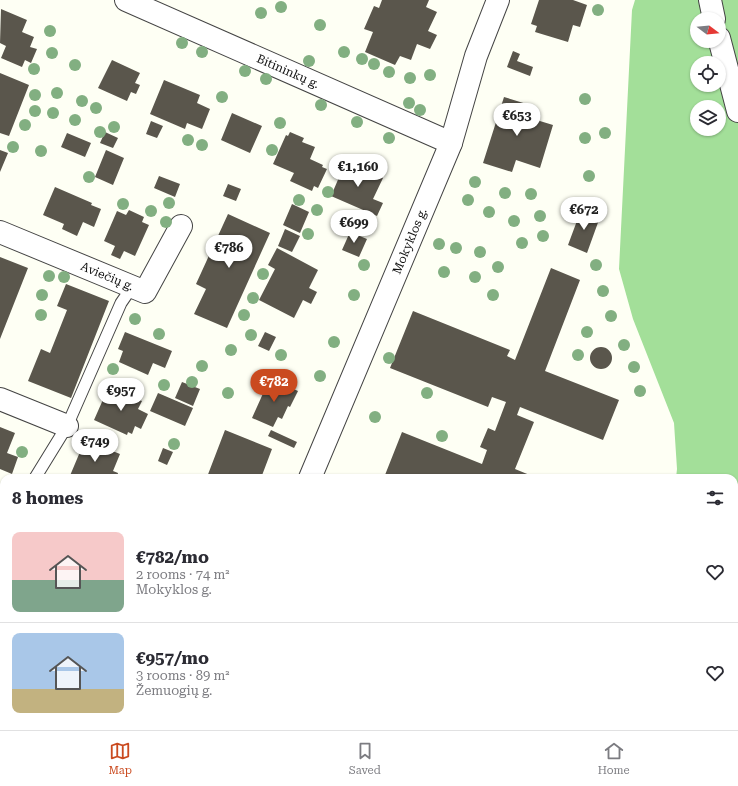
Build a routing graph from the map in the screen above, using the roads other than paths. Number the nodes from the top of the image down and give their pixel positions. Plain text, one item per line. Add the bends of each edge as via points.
1 (126, 0) edge
2 (498, 0) edge
3 (710, 0) edge
4 (713, 12) edge
5 (722, 48) edge
6 (738, 111) edge
7 (451, 143) junction
8 (181, 226) dead end
9 (0, 232) edge
10 (132, 287) junction
11 (0, 399) edge
12 (66, 426) junction
13 (37, 474) edge
14 (312, 474) edge

1 - 7 street, Bitininkų g.
2 - 7 street, Mokyklos g. via 476,56
3 - 4 street
5 - 6 street
7 - 14 street, Mokyklos g.
8 - 10 street, Aviečių g. via 145,292
9 - 10 street, Aviečių g.
10 - 12 lane via 121,303
11 - 12 street
12 - 13 lane

